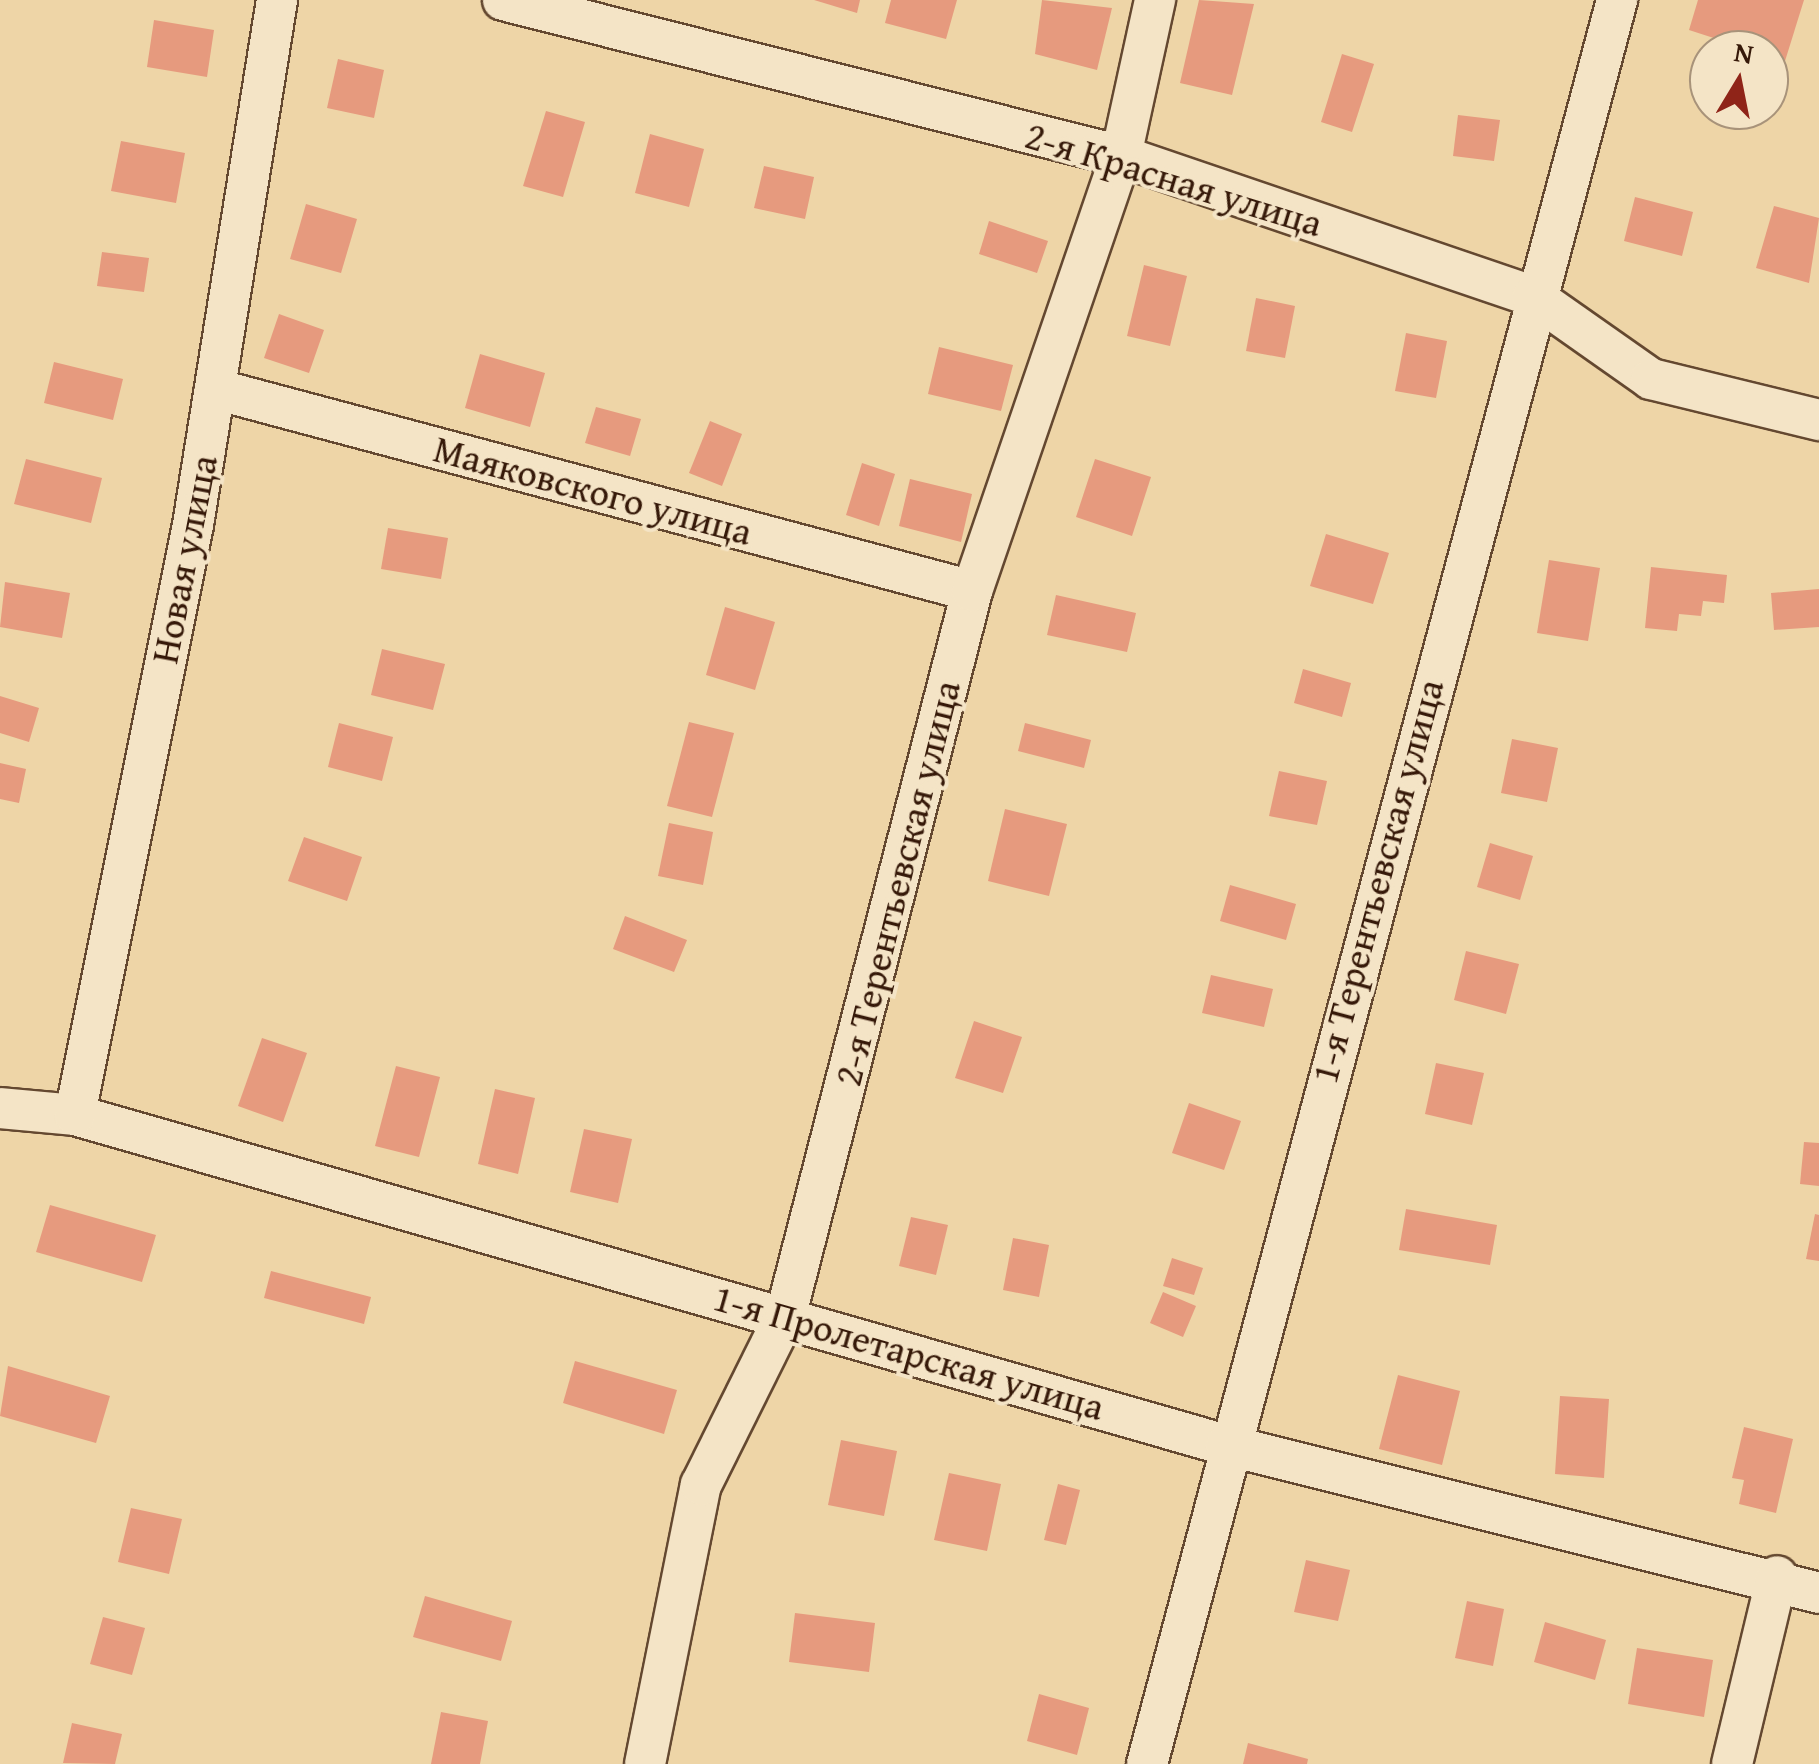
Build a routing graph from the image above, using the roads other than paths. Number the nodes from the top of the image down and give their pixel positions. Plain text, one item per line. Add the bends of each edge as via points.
1 (278, 0) edge
2 (503, 0) edge
3 (1155, 0) edge
4 (1617, 0) edge
5 (1121, 156) junction
6 (1533, 296) junction
7 (215, 390) junction
8 (1819, 420) edge
9 (972, 591) junction
10 (0, 1108) edge
11 (75, 1115) junction
12 (786, 1314) junction
13 (1226, 1445) junction
14 (1777, 1576) junction
15 (1819, 1593) edge
16 (645, 1764) edge
17 (1147, 1764) edge
18 (1732, 1764) edge

1 - 7 street, Новая улица
2 - 5 street, 2-я Красная улица
3 - 5 street, 2-я Терентьевская улица
4 - 6 street, 1-я Терентьевская улица
5 - 6 street, 2-я Красная улица
5 - 9 street, 2-я Терентьевская улица
6 - 8 street, 2-я Красная улица via 1650,379
6 - 13 street, 1-я Терентьевская улица
7 - 9 street, Маяковского улица
7 - 11 street, Новая улица
9 - 12 street, 2-я Терентьевская улица
10 - 11 street, 1-я Пролетарская улица
11 - 12 street, 1-я Пролетарская улица
12 - 13 street, 1-я Пролетарская улица
12 - 16 street, 2-я Терентьевская улица via 701,1485
13 - 14 street, 1-я Пролетарская улица
13 - 17 street, 1-я Терентьевская улица
14 - 15 street, 1-я Пролетарская улица
14 - 18 street

